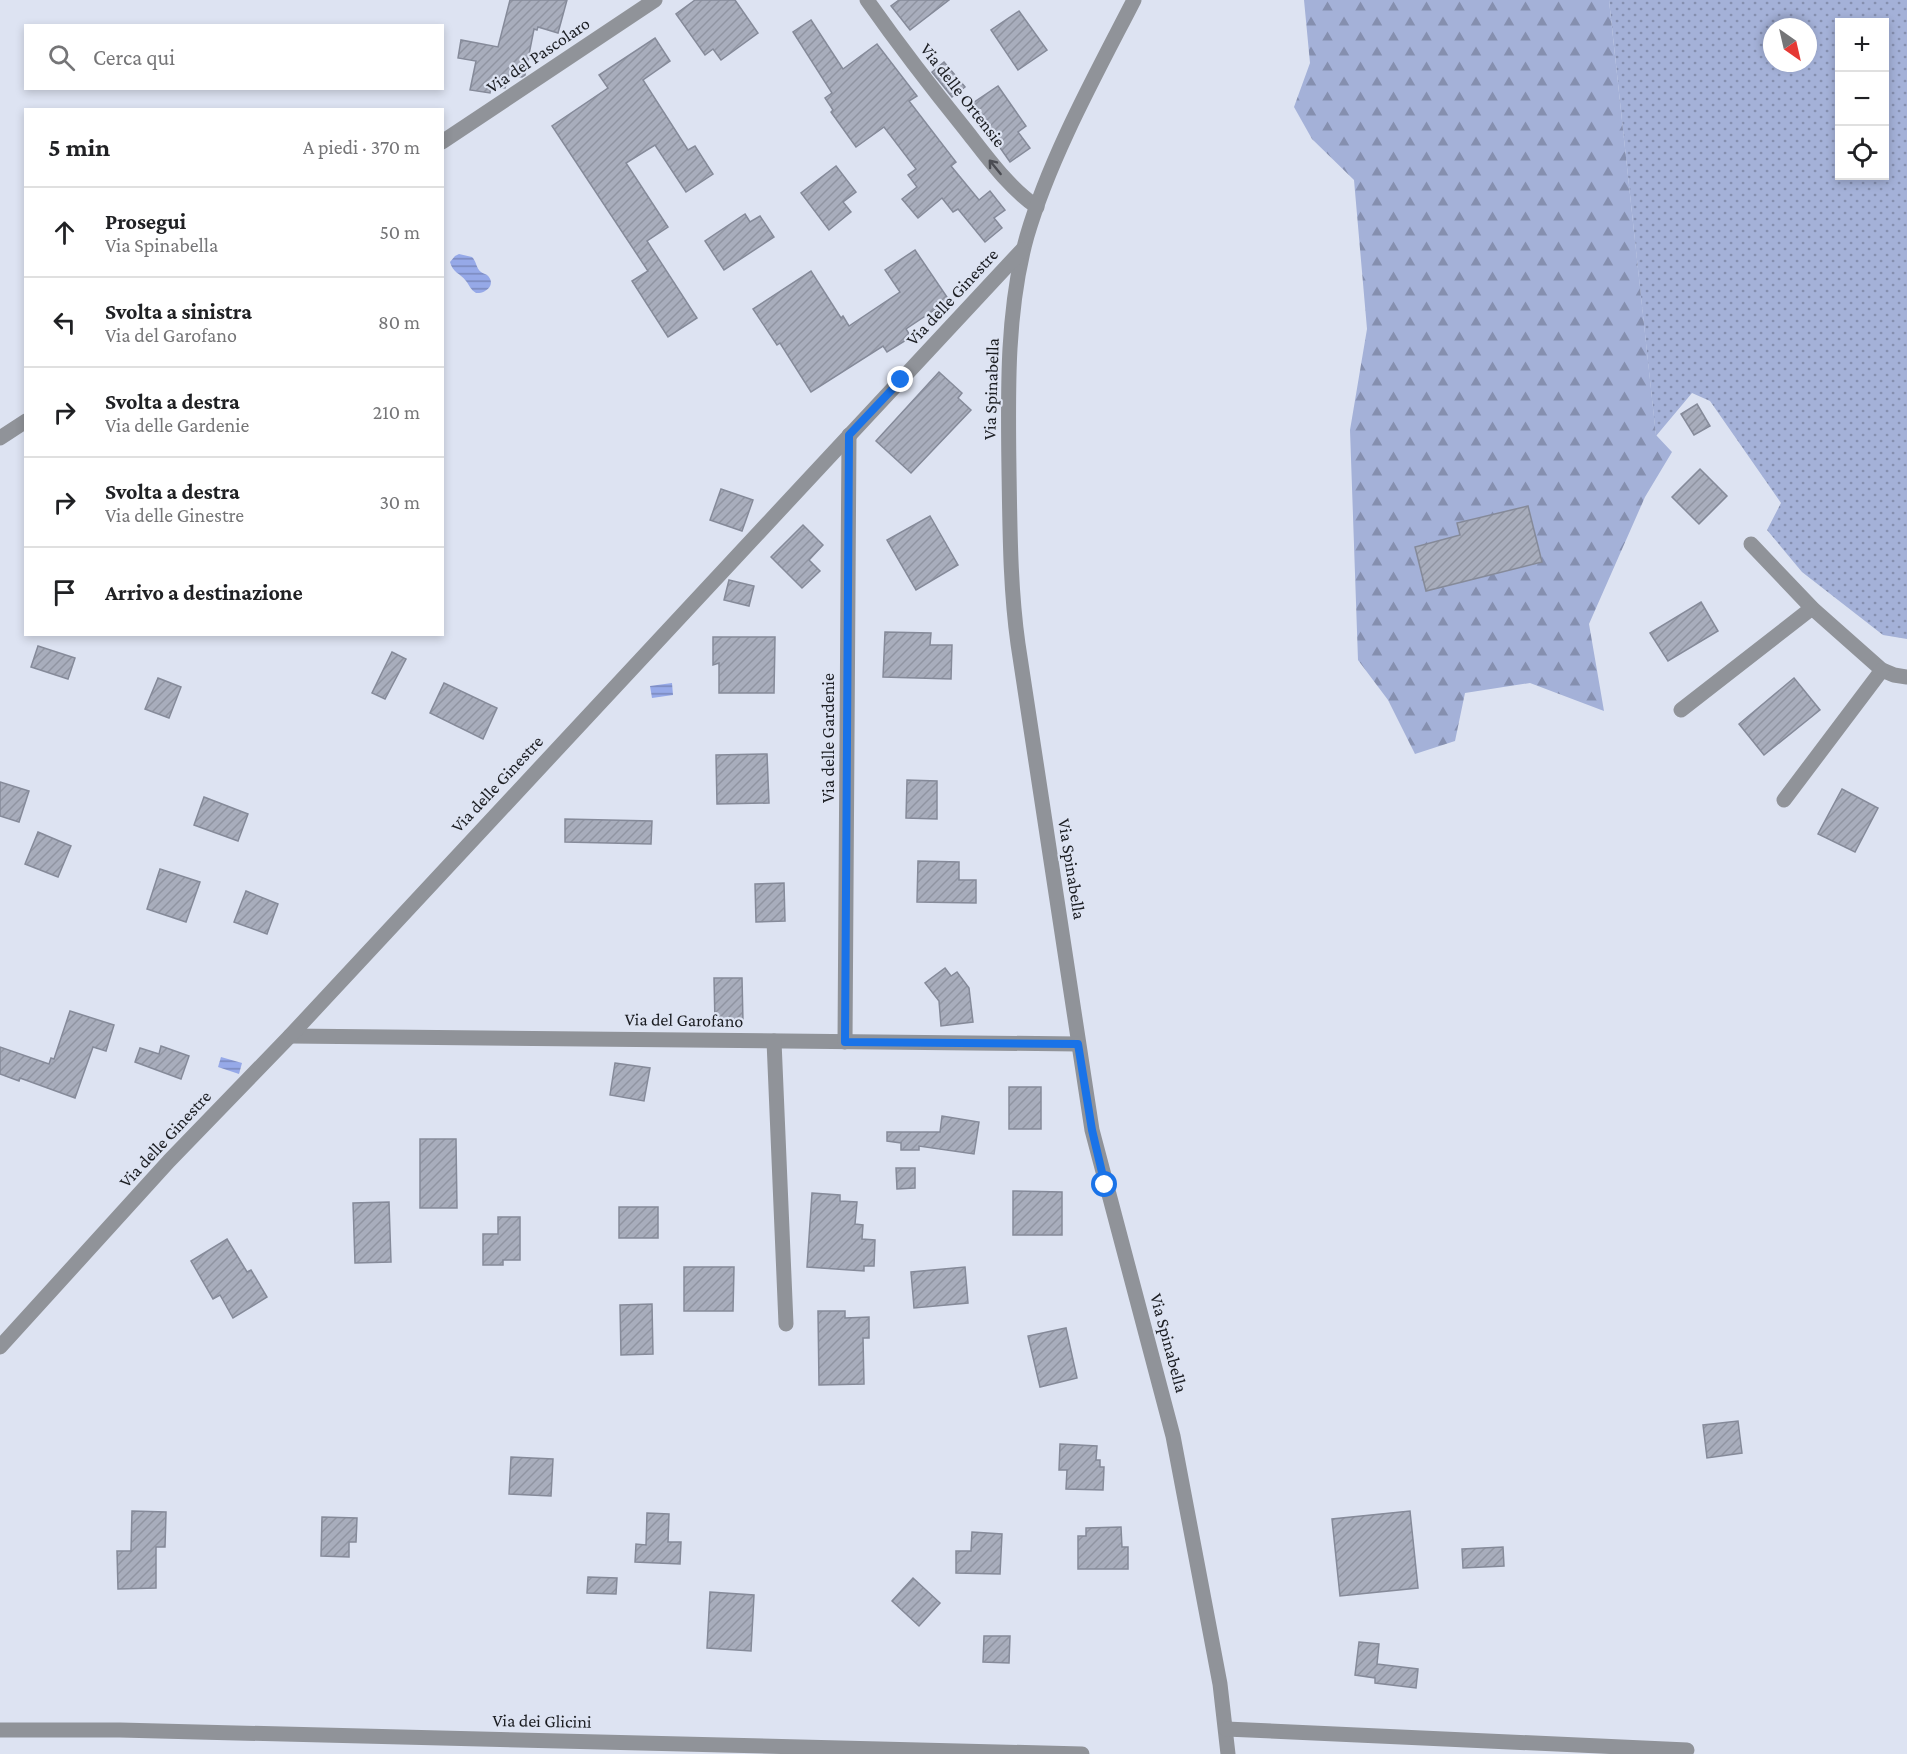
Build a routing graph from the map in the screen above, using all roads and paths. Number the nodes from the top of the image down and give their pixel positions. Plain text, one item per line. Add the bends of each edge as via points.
1 (655, 0) edge
2 (867, 0) edge
3 (1134, 0) edge
4 (444, 141) edge
5 (1037, 207) junction
6 (1024, 248) junction
7 (24, 422) edge
8 (849, 435) junction
9 (0, 438) edge
10 (1751, 544) dead end
11 (1812, 608) junction
12 (1882, 670) junction
13 (1907, 677) edge
14 (1681, 710) dead end
15 (1784, 800) dead end
16 (290, 1036) junction
17 (774, 1041) junction
18 (845, 1042) junction
19 (1078, 1044) junction
20 (786, 1324) dead end
21 (0, 1347) edge
22 (1226, 1729) junction
23 (0, 1730) edge
24 (535, 1747) edge
25 (1687, 1750) dead end
26 (1082, 1754) edge
27 (1228, 1754) edge

1 - 4 street, Via del Pascolaro
5 -> 2 street, Via delle Ortensie via 1004,178
3 - 5 street, Via Spinabella
5 - 6 street, Via Spinabella
6 - 8 street, Via delle Ginestre
6 - 19 street, Via Spinabella via 1009,372 1012,590
7 - 9 street
8 - 16 street, Via delle Ginestre
8 - 18 street, Via delle Gardenie
10 - 11 street
11 - 12 street
11 - 14 street
12 - 13 street
12 - 15 street
16 - 17 street, Via del Garofano
16 - 21 street, Via delle Ginestre via 165,1165
17 - 18 street, Via del Garofano
17 - 20 street
18 - 19 street, Via del Garofano
19 - 22 street, Via Spinabella via 1096,1147 1175,1445
22 - 25 street
22 - 27 street, Via Spinabella
23 - 24 street, Via dei Glicini via 120,1730
24 - 26 street, Via dei Glicini

